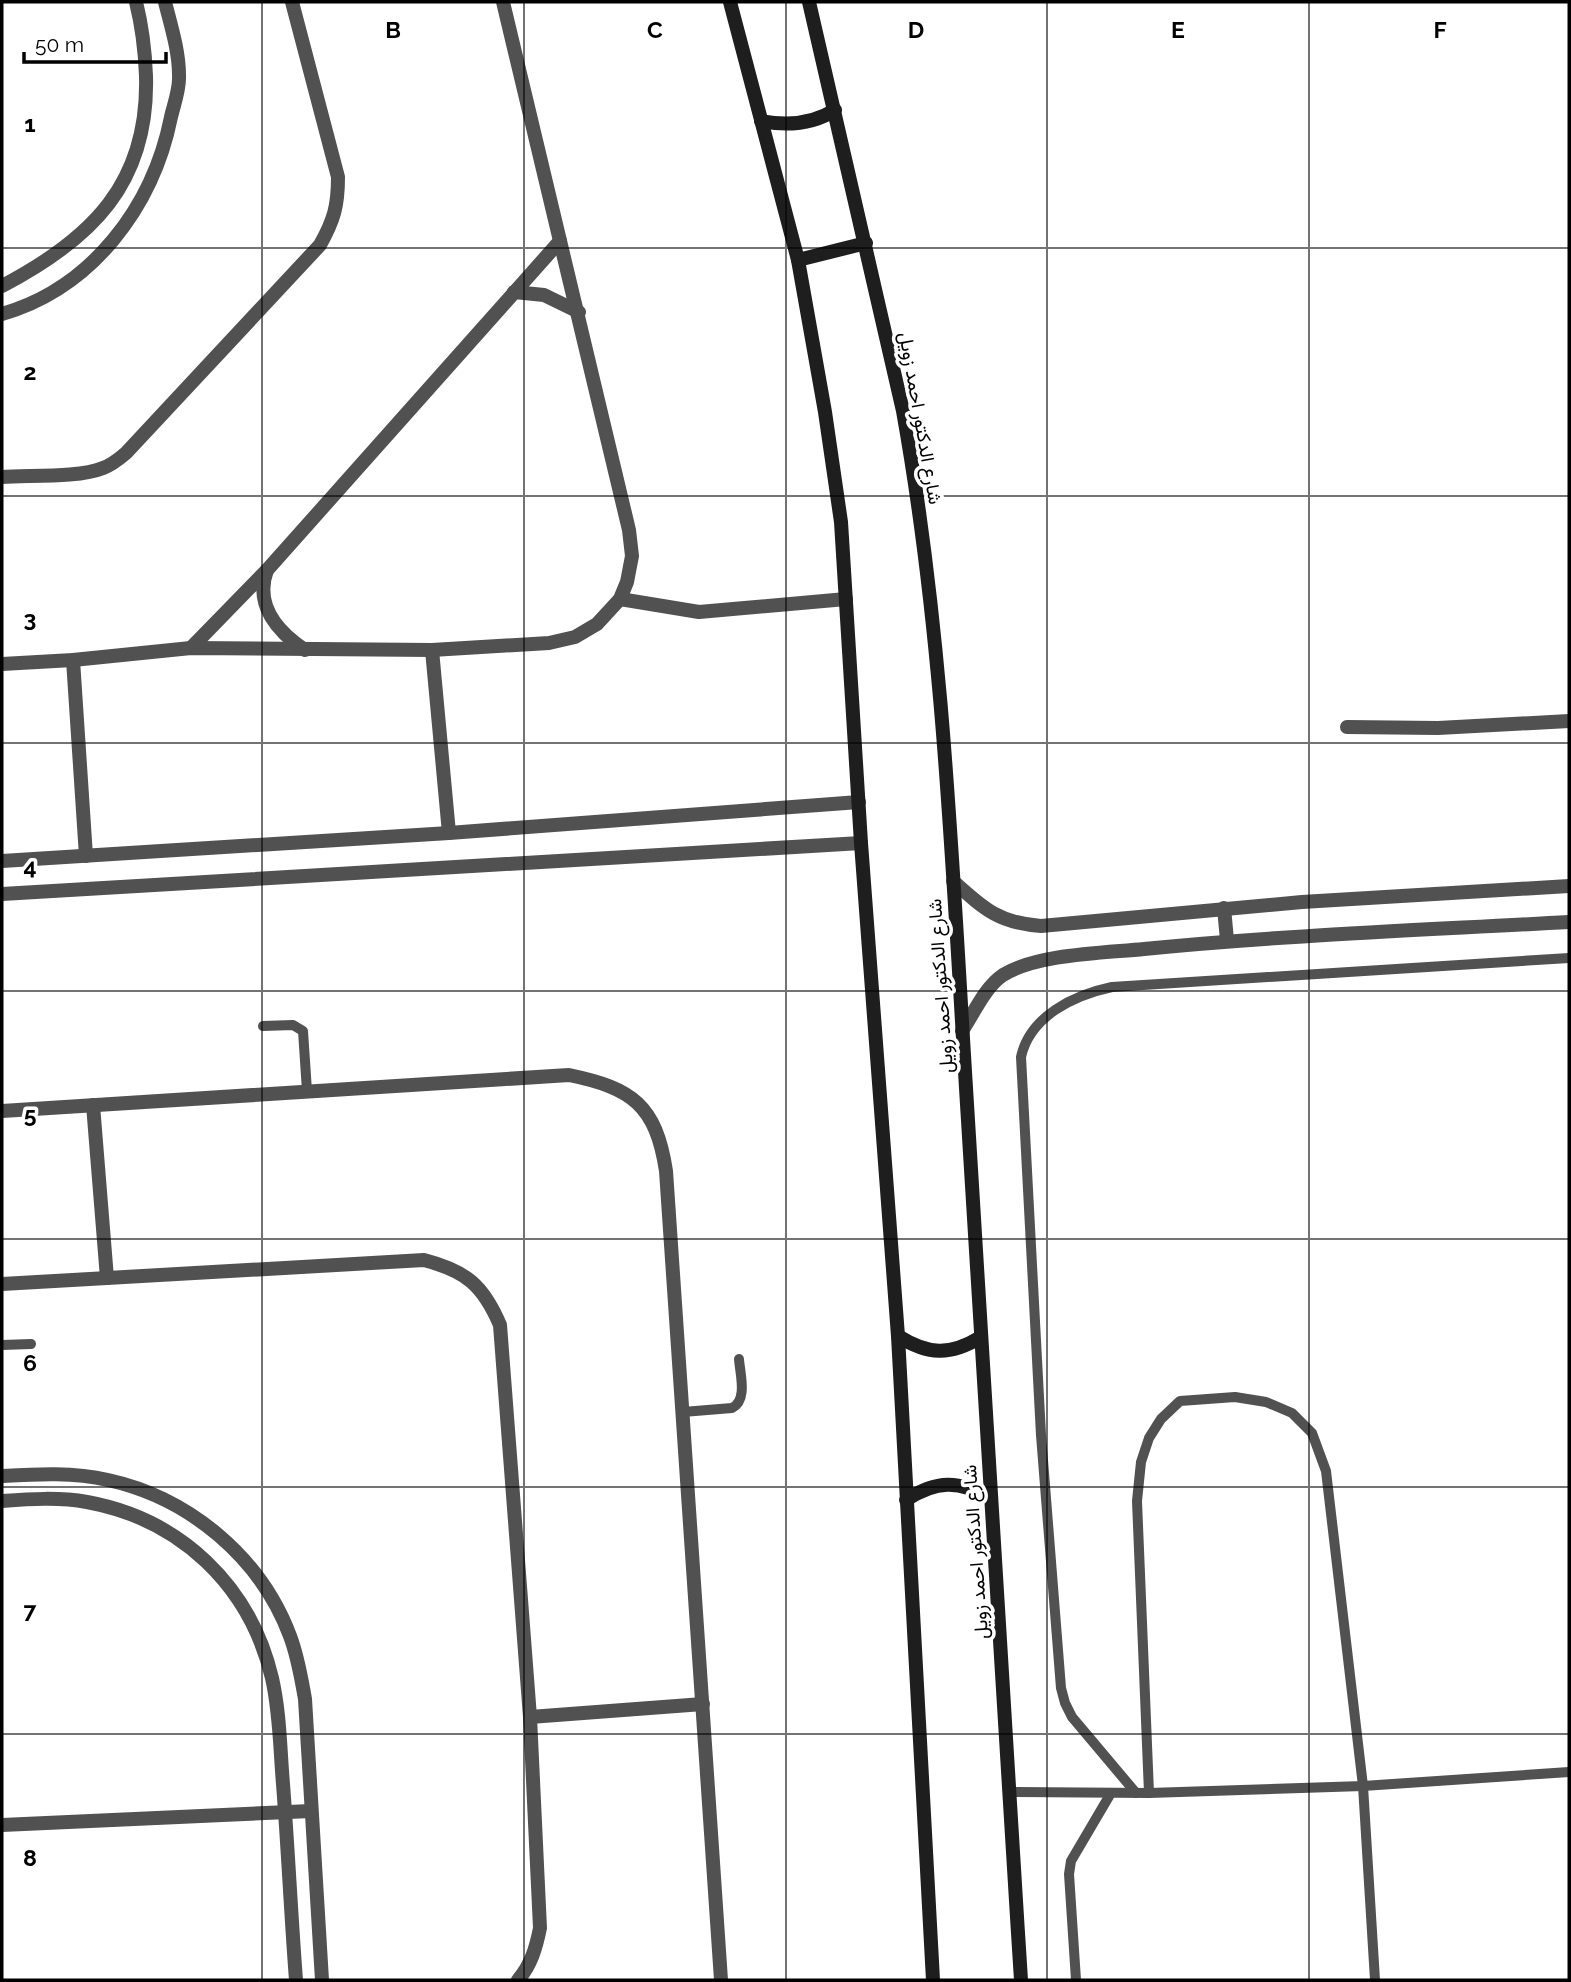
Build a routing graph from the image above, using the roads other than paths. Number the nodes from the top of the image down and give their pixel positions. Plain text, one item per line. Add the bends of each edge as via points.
1 (136, 2) edge
2 (165, 2) edge
3 (292, 2) edge
4 (503, 2) edge
5 (730, 2) edge
6 (809, 2) edge
7 (835, 110) junction
8 (761, 121) junction
9 (560, 241) junction
10 (866, 243) junction
11 (798, 260) junction
12 (2, 286) edge
13 (514, 292) junction
14 (579, 312) junction
15 (2, 314) edge
16 (2, 477) edge
17 (268, 569) junction
18 (620, 599) junction
19 (846, 599) junction
20 (191, 648) junction
21 (305, 650) junction
22 (432, 650) junction
23 (73, 660) junction
24 (2, 664) edge
25 (1569, 721) edge
26 (1347, 727) dead end
27 (859, 802) junction
28 (449, 833) junction
29 (861, 843) junction
30 (86, 856) junction
31 (2, 861) edge
32 (953, 881) junction
33 (1569, 886) edge
34 (2, 894) edge
35 (1224, 908) junction
36 (1569, 922) edge
37 (1227, 940) junction
38 (1569, 958) edge
39 (262, 1026) dead end
40 (962, 1031) junction
41 (307, 1091) junction
42 (93, 1105) junction
43 (2, 1111) edge
44 (107, 1278) junction
45 (2, 1284) edge
46 (898, 1336) junction
47 (981, 1337) junction
48 (31, 1344) dead end
49 (2, 1345) edge
50 (739, 1359) dead end
51 (683, 1412) junction
52 (2, 1476) edge
53 (991, 1498) junction
54 (906, 1500) junction
55 (2, 1501) edge
56 (703, 1704) junction
57 (530, 1717) junction
58 (1569, 1772) edge
59 (1363, 1786) junction
60 (1009, 1791) junction
61 (1111, 1793) junction
62 (1136, 1793) junction
63 (1149, 1793) junction
64 (311, 1811) junction
65 (285, 1813) junction
66 (2, 1825) edge
67 (296, 1980) edge
68 (322, 1980) edge
69 (518, 1980) edge
70 (721, 1980) edge
71 (933, 1980) edge
72 (1021, 1980) edge
73 (1076, 1980) edge
74 (1375, 1980) edge

1 - 12 street via 145,49 146,106 133,164 120,189 76,239
2 - 15 street via 180,77 166,147 143,195 114,240 79,275 45,297
3 - 16 street via 338,177 332,224 320,245 115,462 88,472
4 - 9 street
5 - 8 street
6 - 7 street, شارع الدكتور احمد زويل
7 - 8 street via 796,124
7 - 10 street, شارع الدكتور احمد زويل
8 - 11 street
9 - 13 street
9 - 14 street
10 - 11 street
10 - 32 street, شارع الدكتور احمد زويل via 914,472 933,631
11 - 19 street via 841,522
13 - 14 street via 544,295
13 - 17 street
14 - 18 street via 629,530 632,556
17 - 20 street
17 - 21 street via 263,581 267,613
18 - 19 street via 699,612
18 - 22 street via 597,624 575,637 550,643
19 - 27 street
20 - 21 street
20 - 23 street
21 - 22 street
22 - 28 street
23 - 24 street
23 - 30 street
25 - 26 street via 1418,729
27 - 28 street
27 - 29 street
28 - 30 street
29 - 34 street
29 - 46 street
30 - 31 street
32 - 35 street via 981,906 1019,924 1041,926
32 - 40 street, شارع الدكتور احمد زويل
33 - 35 street
35 - 37 street
36 - 37 street
37 - 40 street via 1030,963 1002,976
38 - 62 lane via 1112,987 1070,1000 1024,1042 1021,1057 1041,1435 1061,1688 1072,1717
39 - 41 lane via 293,1025 303,1031
40 - 47 street, شارع الدكتور احمد زويل
41 - 42 street
41 - 51 street via 569,1074 625,1092 648,1113 662,1140
42 - 43 street
42 - 44 street
44 - 45 street
44 - 57 street via 424,1259 450,1266 472,1280 500,1325
46 - 47 street via 930,1351 948,1351
46 - 54 street
47 - 53 street, شارع الدكتور احمد زويل
48 - 49 lane
50 - 51 lane via 742,1395 738,1405
51 - 56 street
52 - 64 street via 80,1475 137,1488 192,1514 240,1555 277,1607 300,1667
53 - 54 street via 966,1487 939,1485
53 - 60 street, شارع الدكتور احمد زويل
54 - 71 street
55 - 65 street via 50,1499 118,1509 150,1521 201,1556 252,1624 271,1677
56 - 57 street
56 - 70 street
57 - 69 street via 540,1928 535,1951
58 - 59 lane
59 - 63 lane
59 - 63 lane via 1326,1471 1312,1433 1292,1413 1266,1402 1235,1397 1180,1401 1161,1419 1141,1462 1136,1501
59 - 74 lane
60 - 61 lane
60 - 72 street, شارع الدكتور احمد زويل
61 - 62 lane
61 - 73 lane via 1071,1861
62 - 63 lane
64 - 65 street
64 - 68 street
65 - 66 street
65 - 67 street

